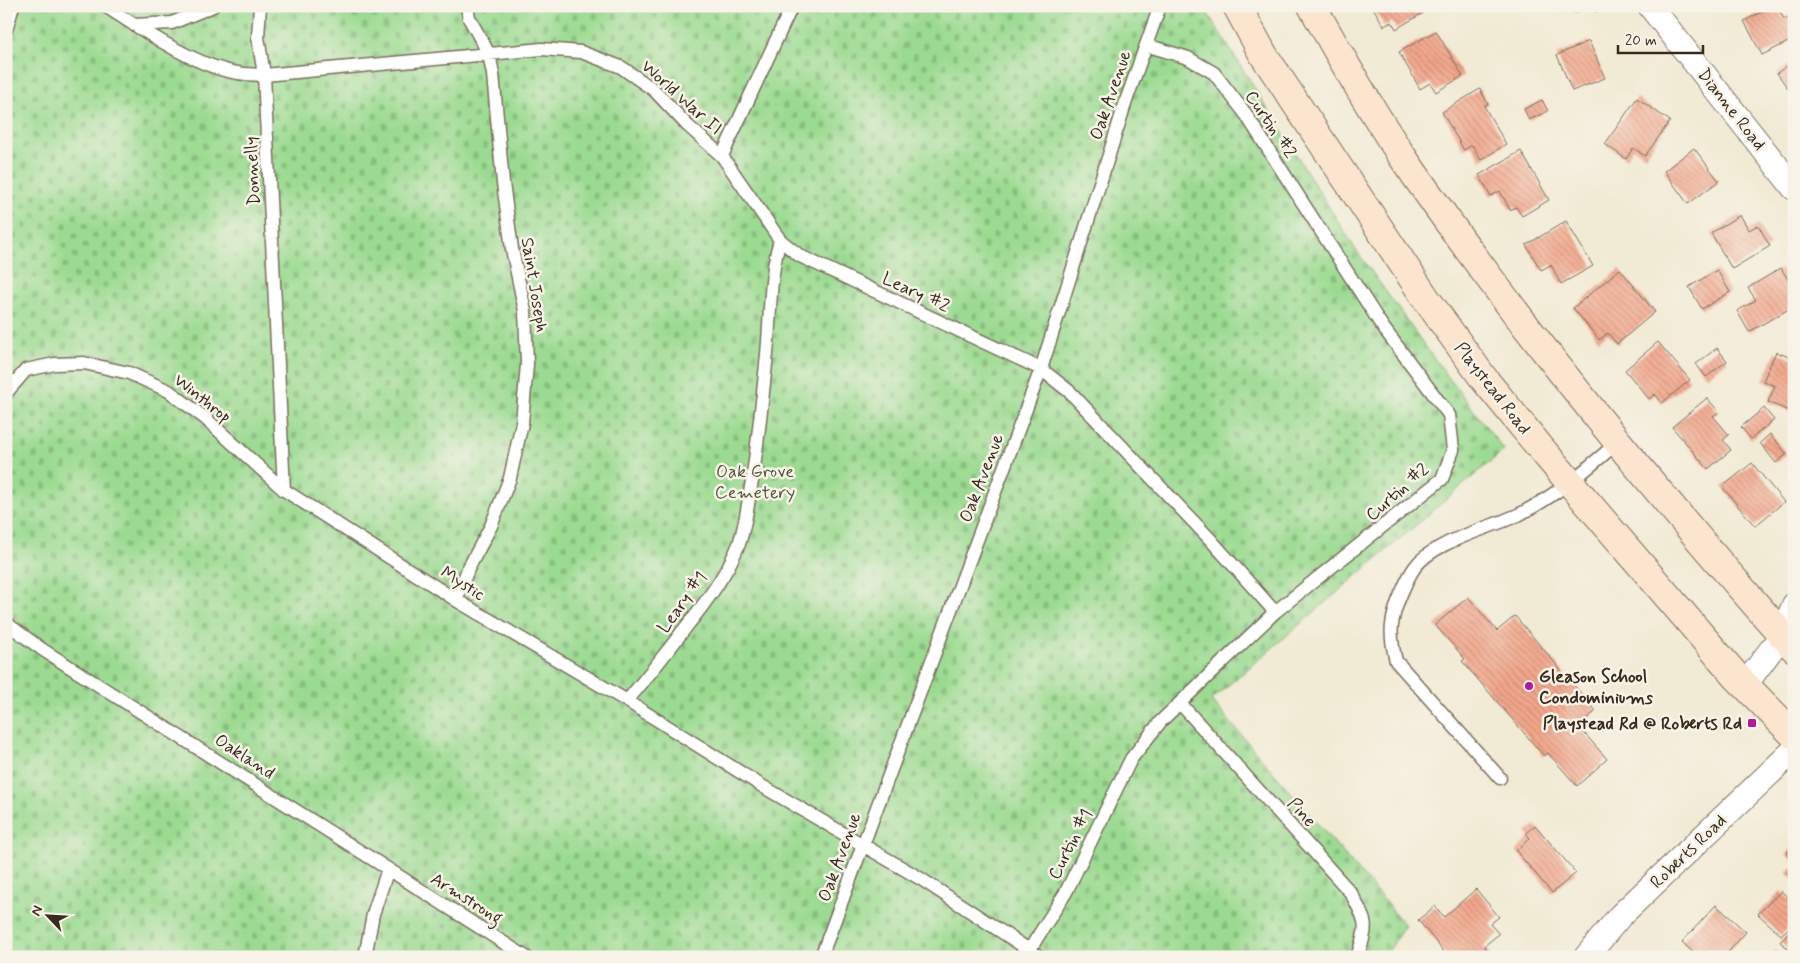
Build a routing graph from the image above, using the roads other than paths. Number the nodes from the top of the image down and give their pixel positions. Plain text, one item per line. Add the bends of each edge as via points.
1 (14, 6) edge
2 (105, 6) edge
3 (213, 6) edge
4 (260, 6) edge
5 (467, 6) edge
6 (792, 6) edge
7 (1160, 6) edge
8 (1237, 6) edge
9 (1312, 6) edge
10 (1650, 6) edge
11 (133, 24) junction
12 (6, 30) edge
13 (1146, 45) junction
14 (489, 54) junction
15 (264, 74) junction
16 (722, 156) junction
17 (1794, 188) edge
18 (780, 240) junction
19 (1041, 369) junction
20 (6, 392) edge
21 (1618, 442) junction
22 (1570, 484) junction
23 (284, 490) junction
24 (456, 600) junction
25 (1794, 604) edge
26 (1275, 612) junction
27 (6, 623) edge
28 (1788, 641) edge
29 (1745, 685) junction
30 (627, 701) junction
31 (1180, 703) junction
32 (1794, 735) edge
33 (1794, 750) edge
34 (1500, 778) dead end
35 (862, 845) junction
36 (388, 869) junction
37 (1035, 953) edge
38 (366, 957) edge
39 (526, 957) edge
40 (821, 957) edge
41 (1357, 957) edge
42 (1586, 957) edge

1 - 12 lane
2 - 11 lane
3 - 11 lane via 172,23
4 - 15 lane, Donnelly via 258,37
5 - 14 lane, Saint Joseph via 469,18
6 - 16 lane
7 - 13 lane, Oak Avenue
8 - 22 main road, Playstead Road via 1263,54 1427,300 1484,379
9 - 21 main road via 1406,160 1527,329
10 - 17 street, Dianne Road
11 - 15 lane via 203,64 238,74
13 - 19 lane, Oak Avenue
13 - 26 lane, Curtin #2 via 1188,58 1214,73 1246,113 1382,326 1449,415 1453,450 1442,480
14 - 15 lane
14 - 16 lane, World War II via 542,49 581,52 621,67 654,90
14 - 24 lane, Saint Joseph via 510,240 525,312 527,364 522,423 510,478
15 - 23 lane, Donnelly
16 - 18 lane, World War II
18 - 19 lane, Leary #2 via 800,256
18 - 30 lane, Leary #1 via 774,258 758,438 739,544 706,601
19 - 26 lane via 1070,392
19 - 35 lane, Oak Avenue
20 - 23 lane, Winthrop via 26,370 55,364 84,363 130,373 169,391 206,419
21 - 22 lane
21 - 28 main road via 1688,528
22 - 29 main road, Playstead Road
22 - 34 lane via 1520,514 1434,551 1416,566 1391,622 1390,641 1396,661
23 - 24 lane, Mystic
24 - 30 lane, Mystic
25 - 28 street
26 - 31 lane, Curtin #1
27 - 36 lane, Oakland via 43,650
28 - 29 street
29 - 32 main road, Playstead Road
30 - 35 lane
31 - 37 lane, Curtin #1 via 1132,759
31 - 41 lane, Pine via 1351,893 1366,922
33 - 42 street, Roberts Road via 1620,916
35 - 37 lane, Curtin #1
35 - 40 lane, Oak Avenue
36 - 38 lane via 373,914
36 - 39 lane, Armstrong

